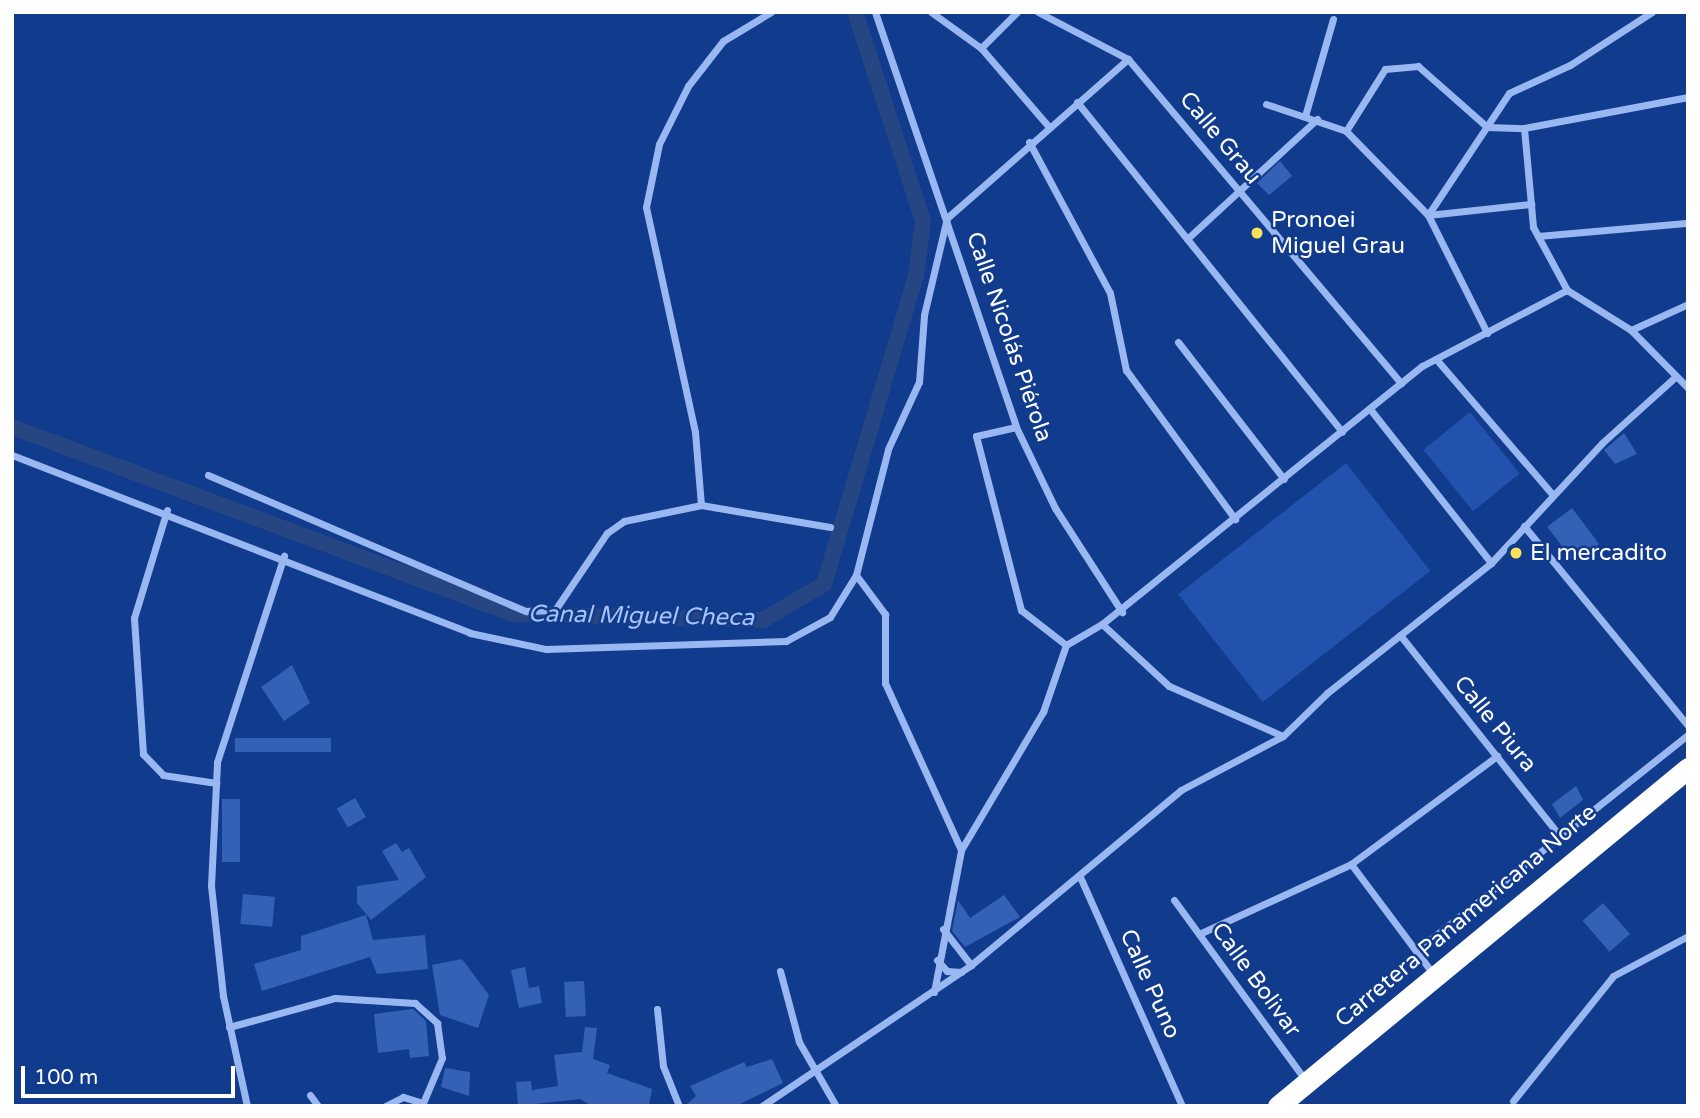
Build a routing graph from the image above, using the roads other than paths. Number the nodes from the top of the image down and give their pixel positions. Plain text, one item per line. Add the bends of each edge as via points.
1 (771, 12) edge
2 (875, 12) edge
3 (931, 12) edge
4 (1017, 12) edge
5 (1038, 12) edge
6 (1652, 12) edge
7 (1333, 19) dead end
8 (981, 48) junction
9 (1128, 59) junction
10 (1688, 97) edge
11 (1076, 102) junction
12 (1266, 104) dead end
13 (1305, 116) junction
14 (1317, 119) junction
15 (1048, 126) junction
16 (1487, 127) junction
17 (1524, 128) junction
18 (1346, 131) junction
19 (1029, 142) junction
20 (1239, 191) junction
21 (1531, 204) junction
22 (1428, 215) junction
23 (947, 218) junction
24 (1688, 223) edge
25 (1538, 236) junction
26 (1187, 239) junction
27 (1567, 290) junction
28 (1688, 304) edge
29 (1631, 330) junction
30 (1487, 333) junction
31 (1178, 342) dead end
32 (1436, 359) junction
33 (1675, 377) junction
34 (1401, 383) junction
35 (1688, 388) edge
36 (1370, 409) junction
37 (1016, 427) junction
38 (1342, 432) junction
39 (12, 455) edge
40 (208, 475) dead end
41 (1284, 479) junction
42 (1553, 495) junction
43 (701, 505) junction
44 (167, 510) junction
45 (1235, 519) junction
46 (1524, 526) junction
47 (831, 527) dead end
48 (284, 556) junction
49 (1491, 563) junction
50 (856, 575) junction
51 (1122, 611) junction
52 (1102, 624) junction
53 (1400, 635) junction
54 (1066, 645) junction
55 (1688, 726) edge
56 (1688, 735) edge
57 (1283, 736) junction
58 (1497, 757) junction
59 (1688, 768) edge
60 (216, 783) junction
61 (1560, 836) junction
62 (961, 850) junction
63 (1352, 864) junction
64 (1081, 879) junction
65 (1174, 900) dead end
66 (943, 929) junction
67 (1199, 934) junction
68 (1688, 936) edge
69 (1416, 951) junction
70 (936, 956) junction
71 (971, 965) junction
72 (780, 971) dead end
73 (962, 972) junction
74 (1435, 976) junction
75 (934, 992) junction
76 (657, 1009) dead end
77 (229, 1027) junction
78 (817, 1073) junction
79 (1307, 1082) junction
80 (310, 1095) dead end
81 (1513, 1101) dead end
82 (247, 1106) edge
83 (318, 1106) edge
84 (385, 1106) edge
85 (679, 1106) edge
86 (762, 1106) edge
87 (836, 1106) edge
88 (1182, 1106) edge
89 (1278, 1106) edge

1 - 43 street via 723,41 688,86 659,144 646,207 695,432
2 - 23 street, Calle Nicolás Piérola
3 - 8 street
4 - 8 street
5 - 9 street, Calle Grau
6 - 16 street via 1570,65 1509,93
7 - 13 street
8 - 15 street
9 - 11 street
9 - 20 street, Calle Grau
10 - 17 street
11 - 15 street
11 - 26 street
12 - 13 street
13 - 14 street
14 - 18 street
14 - 20 street
15 - 19 street
16 - 17 street
16 - 18 street via 1418,66 1385,69
16 - 22 street
17 - 21 street
18 - 22 street
19 - 23 street
19 - 45 street via 1110,293 1126,370
20 - 26 street
20 - 34 street, Calle Grau
21 - 22 street
21 - 25 street
22 - 30 street
23 - 37 street, Calle Nicolás Piérola
23 - 50 street via 924,315 919,382 888,449
24 - 25 street
25 - 27 street
26 - 38 street
27 - 29 street
27 - 30 street
28 - 29 street
29 - 33 street
30 - 32 street
31 - 41 street
32 - 34 street
32 - 42 street
33 - 35 street
33 - 42 street
34 - 36 street
36 - 38 street
36 - 49 street
37 - 51 street, Calle Nicolás Piérola via 1055,508
37 - 54 street via 976,436 1021,610
38 - 41 street
39 - 44 street
40 - 43 street via 526,611 555,610 607,533 624,521
41 - 45 street
42 - 46 street
43 - 47 street
44 - 48 street
44 - 60 street via 134,618 143,754 163,775
45 - 51 street
46 - 49 street
46 - 55 street
48 - 50 street via 470,633 546,649 786,641 830,617
48 - 60 street via 252,637
49 - 53 street
50 - 62 street via 885,614 885,683
51 - 52 street
52 - 54 street
52 - 57 street via 1169,686
53 - 57 street
53 - 58 street, Calle Piura
54 - 62 street via 1043,712
56 - 61 street
57 - 64 street via 1181,790
58 - 61 street, Calle Piura
58 - 63 street
59 - 74 highway, Carretera Panamericana Norte
60 - 77 street via 211,886
61 - 69 street
62 - 66 street
63 - 67 street
63 - 69 street
64 - 71 street
64 - 88 street, Calle Puno
65 - 67 street, Calle Bolivar
66 - 70 street
66 - 71 street
67 - 79 street, Calle Bolivar
68 - 81 street via 1613,976
69 - 74 street
70 - 73 street via 947,971
70 - 75 street
71 - 73 street
72 - 78 street via 799,1042
73 - 75 street
74 - 79 highway, Carretera Panamericana Norte
75 - 78 street
76 - 85 street via 663,1066
77 - 82 street
77 - 84 street via 335,998 415,1003 437,1023 442,1058 423,1103 403,1097
78 - 86 street
78 - 87 street
79 - 89 highway, Carretera Panamericana Norte
80 - 83 street

